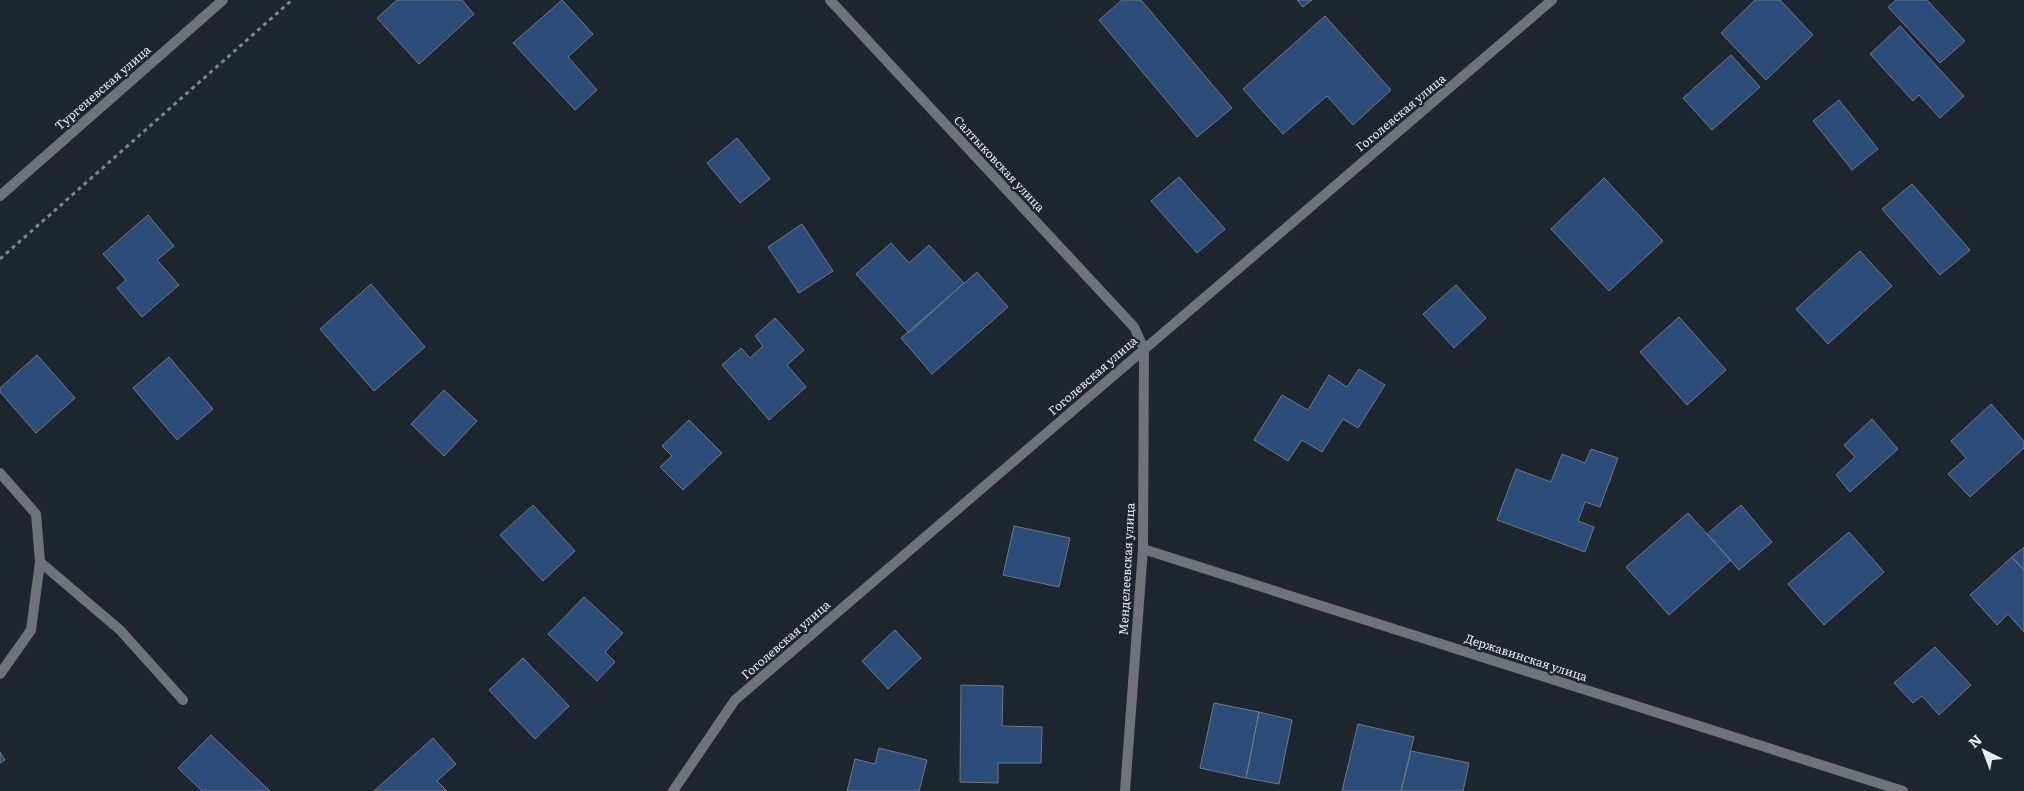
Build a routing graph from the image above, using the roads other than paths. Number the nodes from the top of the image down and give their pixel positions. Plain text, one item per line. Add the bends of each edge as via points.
1 (223, 0) edge
2 (830, 0) edge
3 (1552, 0) edge
4 (0, 196) edge
5 (1144, 349) junction
6 (0, 473) edge
7 (1143, 549) junction
8 (40, 562) junction
9 (0, 674) edge
10 (183, 700) dead end
11 (673, 791) edge
12 (1125, 791) edge
13 (1902, 791) edge

1 - 4 street, Тургеневская улица
2 - 5 street, Салтыковская улица via 1134,327
3 - 5 street, Гоголевская улица
5 - 7 street, Менделеевская улица
5 - 11 street, Гоголевская улица via 735,700
6 - 8 street via 36,514
7 - 12 street, Менделеевская улица
7 - 13 street, Державинская улица
8 - 9 street via 30,630
8 - 10 street via 120,630

